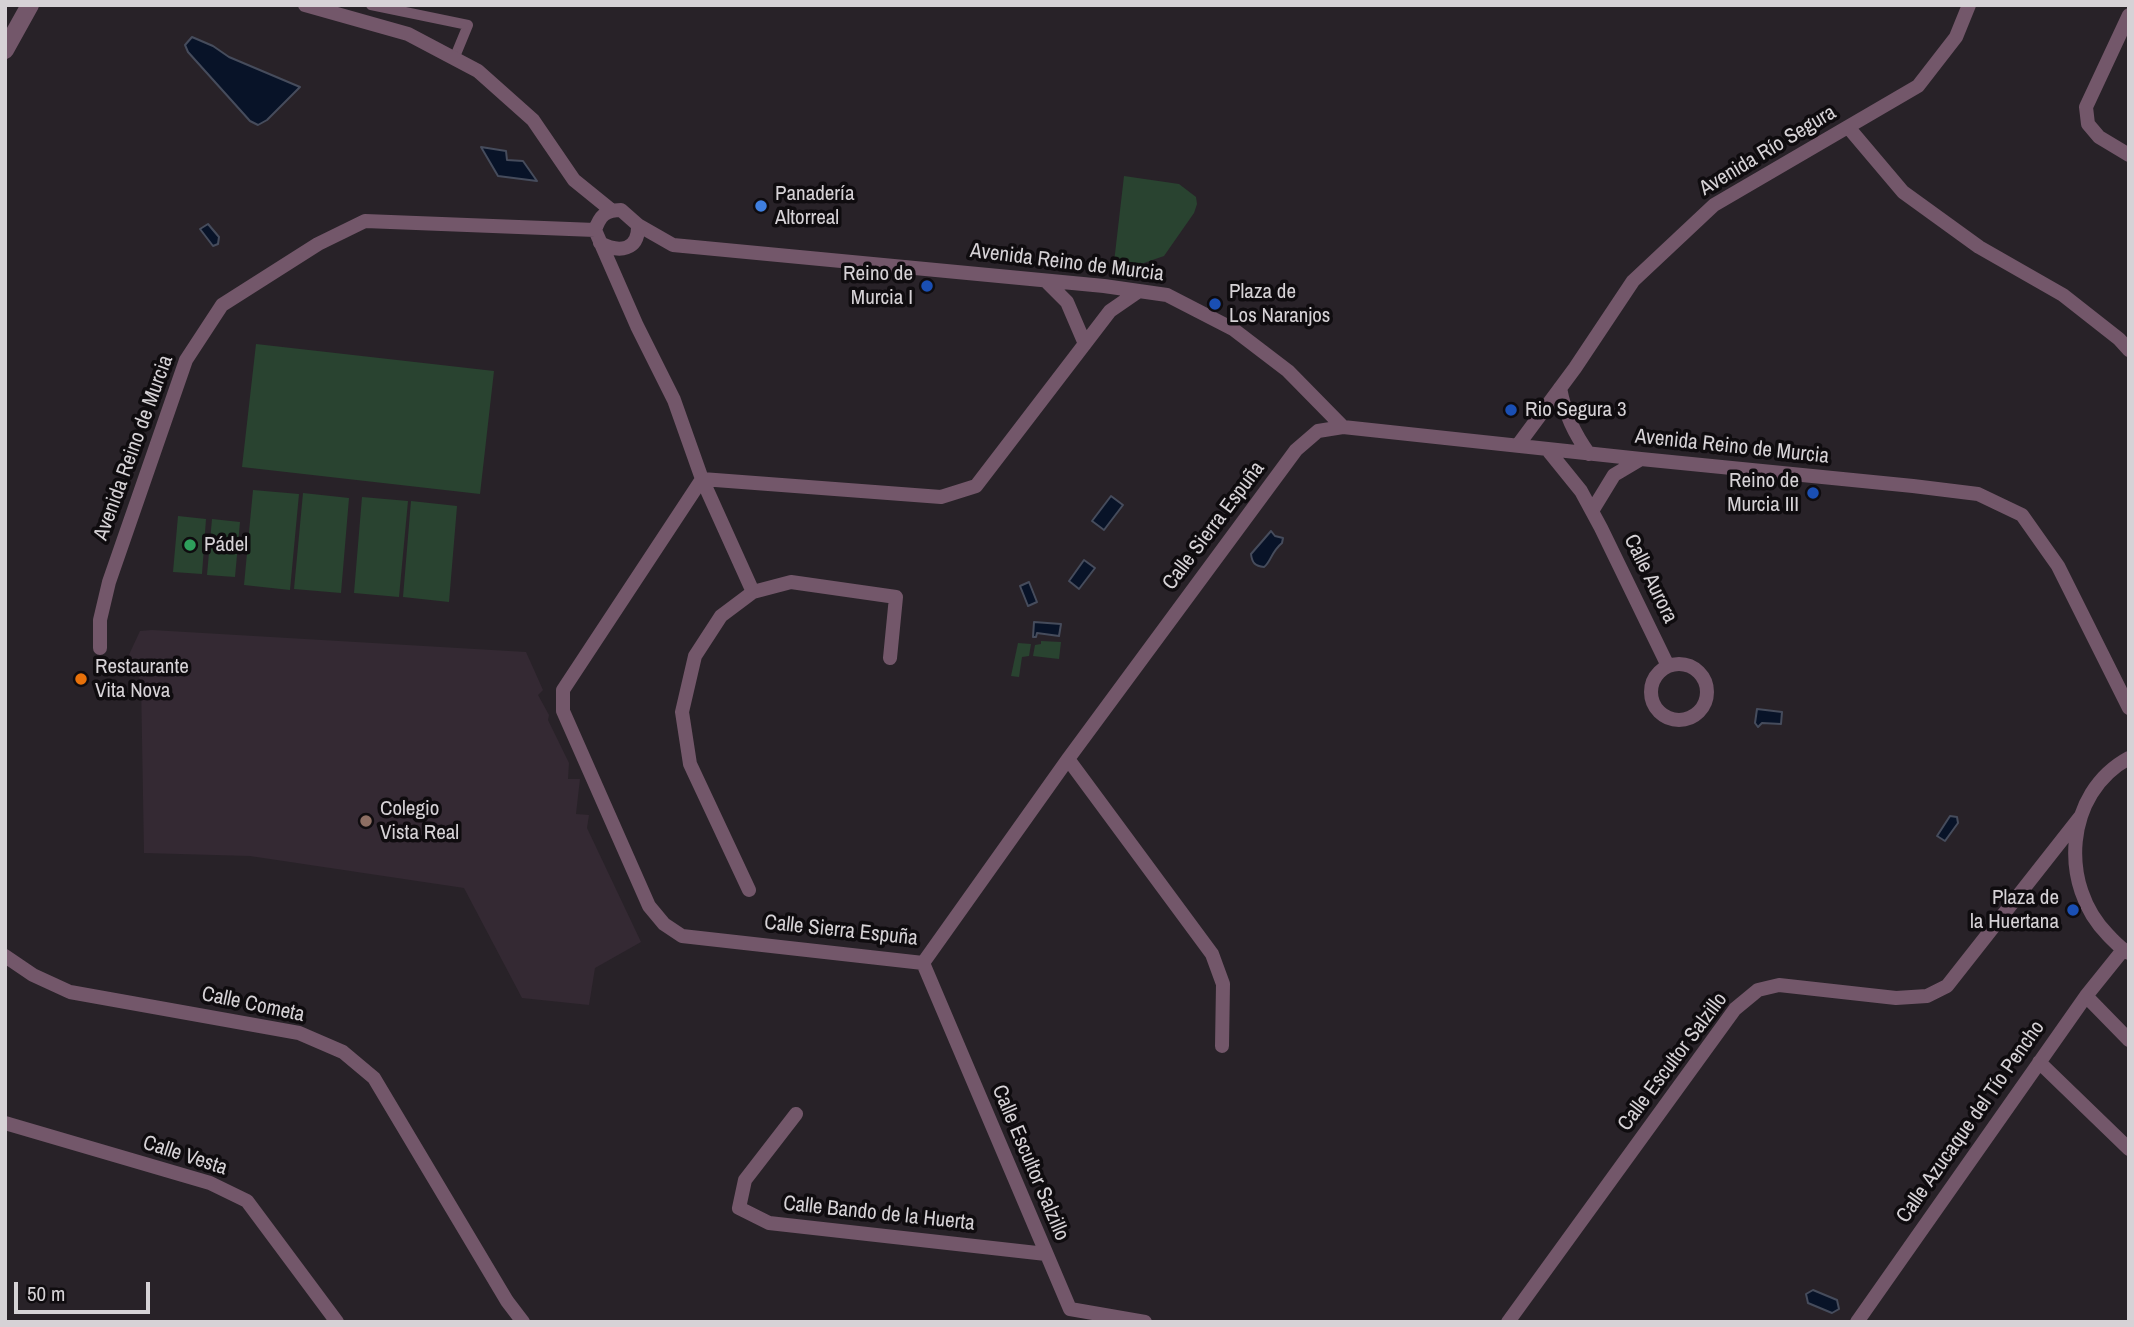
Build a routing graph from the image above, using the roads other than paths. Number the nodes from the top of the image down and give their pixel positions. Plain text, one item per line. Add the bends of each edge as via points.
1 (30, 5) edge
2 (305, 5) edge
3 (371, 5) edge
4 (1969, 5) edge
5 (2129, 15) edge
6 (5, 50) edge
7 (454, 59) junction
8 (1848, 127) junction
9 (2129, 155) edge
10 (611, 210) junction
11 (638, 225) junction
12 (597, 237) junction
13 (635, 244) junction
14 (673, 245) junction
15 (1046, 281) junction
16 (1139, 290) junction
17 (1085, 344) junction
18 (2129, 350) edge
19 (1560, 388) junction
20 (1343, 427) junction
21 (1518, 445) junction
22 (1547, 449) junction
23 (1589, 454) junction
24 (1641, 459) junction
25 (702, 479) junction
26 (1592, 511) junction
27 (753, 592) junction
28 (100, 648) dead end
29 (890, 658) dead end
30 (1668, 666) junction
31 (2129, 708) edge
32 (2129, 758) edge
33 (1068, 759) junction
34 (2080, 817) junction
35 (748, 890) dead end
36 (2126, 952) edge
37 (5, 956) edge
38 (923, 963) junction
39 (2086, 996) junction
40 (2129, 1040) edge
41 (1222, 1046) dead end
42 (2039, 1062) junction
43 (796, 1114) dead end
44 (5, 1123) edge
45 (2129, 1149) edge
46 (1046, 1254) junction
47 (1073, 1315) edge
48 (1514, 1318) edge
49 (337, 1322) edge
50 (523, 1322) edge
51 (1145, 1322) edge
52 (1857, 1322) edge

1 - 6 street
2 - 7 street, Avenida Reino de Murcia via 408,34
3 - 7 street via 468,25
4 - 8 street, Avenida Río Segura via 1956,37 1918,86
5 - 9 street via 2086,107 2088,124 2099,137
7 - 10 street, Avenida Reino de Murcia via 478,71 533,120 574,180
8 - 18 street via 1903,192 1979,247 2063,295
8 - 19 street, Avenida Río Segura via 1714,205 1633,281
10 - 11 street, Avenida Reino de Murcia via 621,210
10 - 12 street via 599,218
11 - 13 street
11 - 14 street, Avenida Reino de Murcia
12 - 13 street, Avenida Reino de Murcia via 607,247 626,249
12 - 25 street via 674,400
12 - 28 street, Avenida Reino de Murcia via 365,221 318,244 222,305 186,360 109,582 100,620
13 - 14 street, Avenida Reino de Murcia
14 - 15 street, Avenida Reino de Murcia
15 - 16 street, Avenida Reino de Murcia
15 - 17 street via 1067,303
16 - 17 street via 1110,311
16 - 20 street, Avenida Reino de Murcia via 1167,295 1233,329 1288,371
17 - 25 street via 976,486 941,497
19 - 21 street, Avenida Río Segura
19 - 23 street via 1574,433
20 - 21 street, Avenida Reino de Murcia
20 - 33 street, Calle Sierra Espuña via 1318,431 1296,450
21 - 22 street, Avenida Reino de Murcia
22 - 23 street, Avenida Reino de Murcia
22 - 26 street, Calle Aurora
23 - 24 street, Avenida Reino de Murcia
24 - 26 street via 1614,475
24 - 31 street, Avenida Reino de Murcia via 1978,494 2022,515 2058,566
25 - 27 street
25 - 38 street, Calle Sierra Espuña via 563,690 563,711 649,906 682,936
26 - 30 street, Calle Aurora
27 - 29 street via 791,582 896,597
27 - 35 street via 721,616 695,656 682,712 690,764
30 - 30 street via 1654,678 1651,699 1662,715 1688,719 1703,707 1706,684 1694,669
32 - 34 street via 2096,787
33 - 38 street, Calle Sierra Espuña
33 - 41 street via 1212,954 1223,984
34 - 36 street via 2074,848 2078,887 2095,922
34 - 48 street, Calle Escultor Salzillo via 1947,986 1927,996 1896,998 1779,985 1758,990 1735,1009
36 - 39 street, Calle Azucaque del Tío Pencho
37 - 50 street, Calle Cometa via 70,992 299,1033 343,1052 374,1079
38 - 46 street, Calle Escultor Salzillo
39 - 40 street
39 - 42 street, Calle Azucaque del Tío Pencho
42 - 45 street
42 - 52 street, Calle Azucaque del Tío Pencho
43 - 46 street, Calle Bando de la Huerta via 745,1180 739,1209 769,1223
44 - 49 street, Calle Vesta via 211,1184 247,1201
46 - 47 street, Calle Escultor Salzillo
47 - 51 street, Calle Escultor Salzillo

